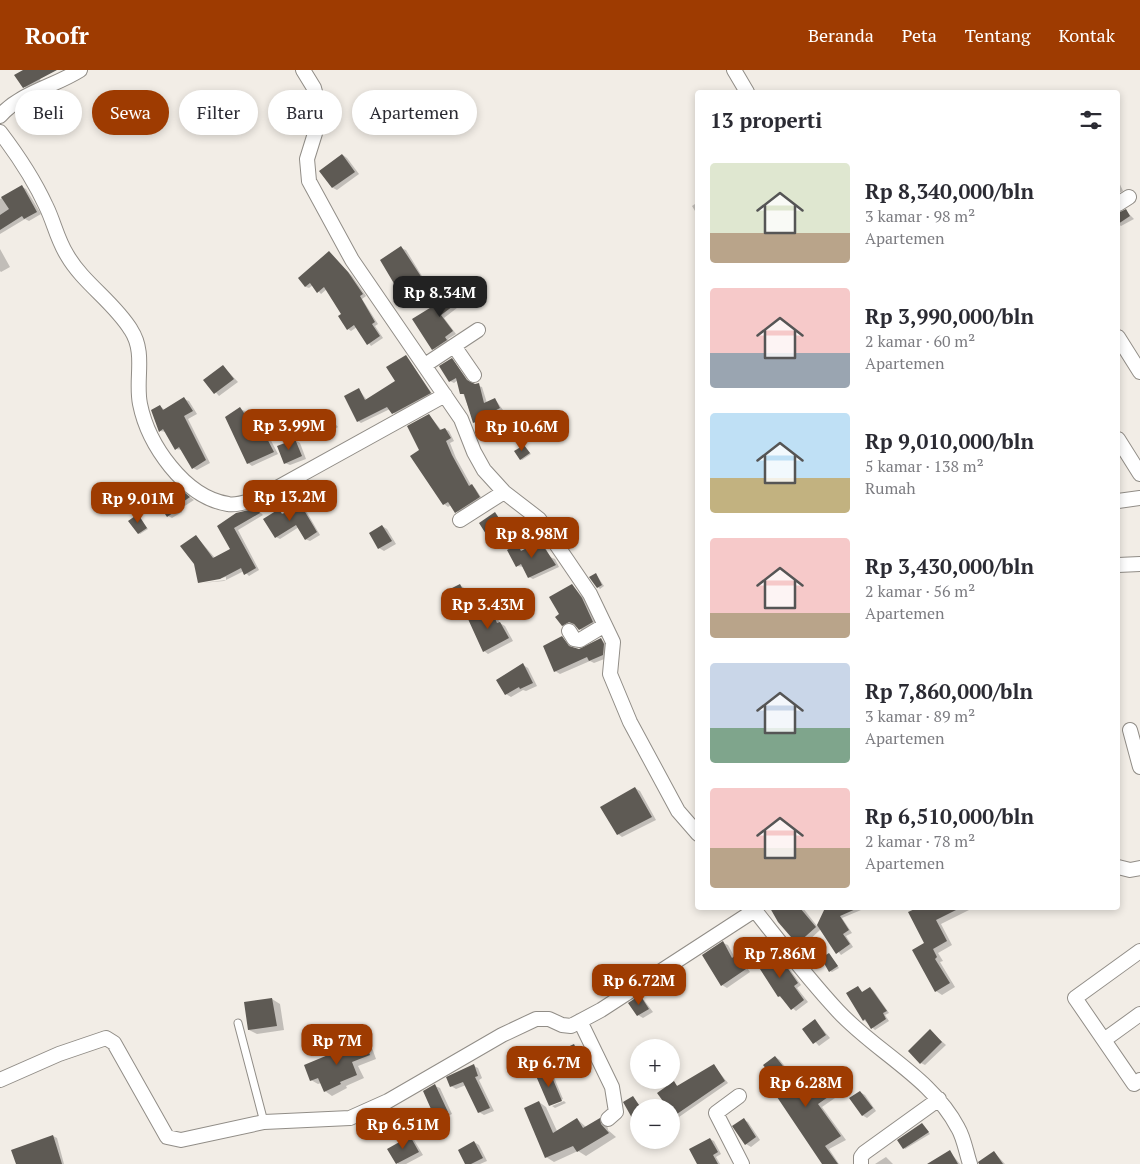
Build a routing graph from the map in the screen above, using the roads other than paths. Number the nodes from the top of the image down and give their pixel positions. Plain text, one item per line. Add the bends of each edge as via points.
1 (80, 70) edge
2 (303, 70) edge
3 (734, 70) edge
4 (746, 90) edge
5 (0, 116) edge
6 (0, 132) edge
7 (478, 330) dead end
8 (1120, 340) edge
9 (454, 346) junction
10 (425, 365) junction
11 (1140, 372) edge
12 (474, 375) dead end
13 (445, 395) junction
14 (1120, 446) edge
15 (1140, 474) edge
16 (504, 492) junction
17 (1140, 498) edge
18 (1120, 502) edge
19 (460, 520) dead end
20 (1140, 564) edge
21 (1120, 565) edge
22 (605, 626) junction
23 (569, 631) dead end
24 (1130, 730) dead end
25 (1140, 768) edge
26 (695, 827) edge
27 (1120, 868) edge
28 (1139, 871) edge
29 (752, 910) edge
30 (755, 910) edge
31 (1140, 951) edge
32 (1140, 1014) edge
33 (580, 1021) junction
34 (238, 1023) dead end
35 (1104, 1040) junction
36 (0, 1080) edge
37 (1138, 1085) edge
38 (740, 1096) dead end
39 (939, 1099) junction
40 (608, 1119) dead end
41 (264, 1122) junction
42 (742, 1164) edge
43 (861, 1164) edge
44 (970, 1164) edge

1 - 5 street via 28,96
2 - 10 street via 314,88 321,114 307,159 309,181 352,260
3 - 4 street
6 - 13 street via 47,207 54,232 68,257 132,330 138,345 139,402 146,427 170,470 197,490 229,505 257,499
7 - 9 street
8 - 11 street
9 - 10 street
9 - 12 street
10 - 13 street
13 - 16 street via 461,419 484,470
14 - 15 street
16 - 19 street
16 - 22 street via 539,519 582,580
17 - 18 street
20 - 21 street
22 - 23 street via 580,640 574,639
22 - 26 street via 613,642 610,674 630,722 678,811
24 - 25 street
27 - 28 street
29 - 33 street
30 - 39 street via 838,1011
31 - 35 street via 1075,998
32 - 35 street
33 - 40 street via 612,1087 616,1112
33 - 41 street via 571,1026 549,1019 536,1019 388,1101 350,1118
34 - 41 lane
35 - 37 street
36 - 41 street via 106,1038 114,1042 167,1136 181,1140
38 - 42 street via 716,1113
39 - 43 street via 864,1153
39 - 44 street via 959,1129

